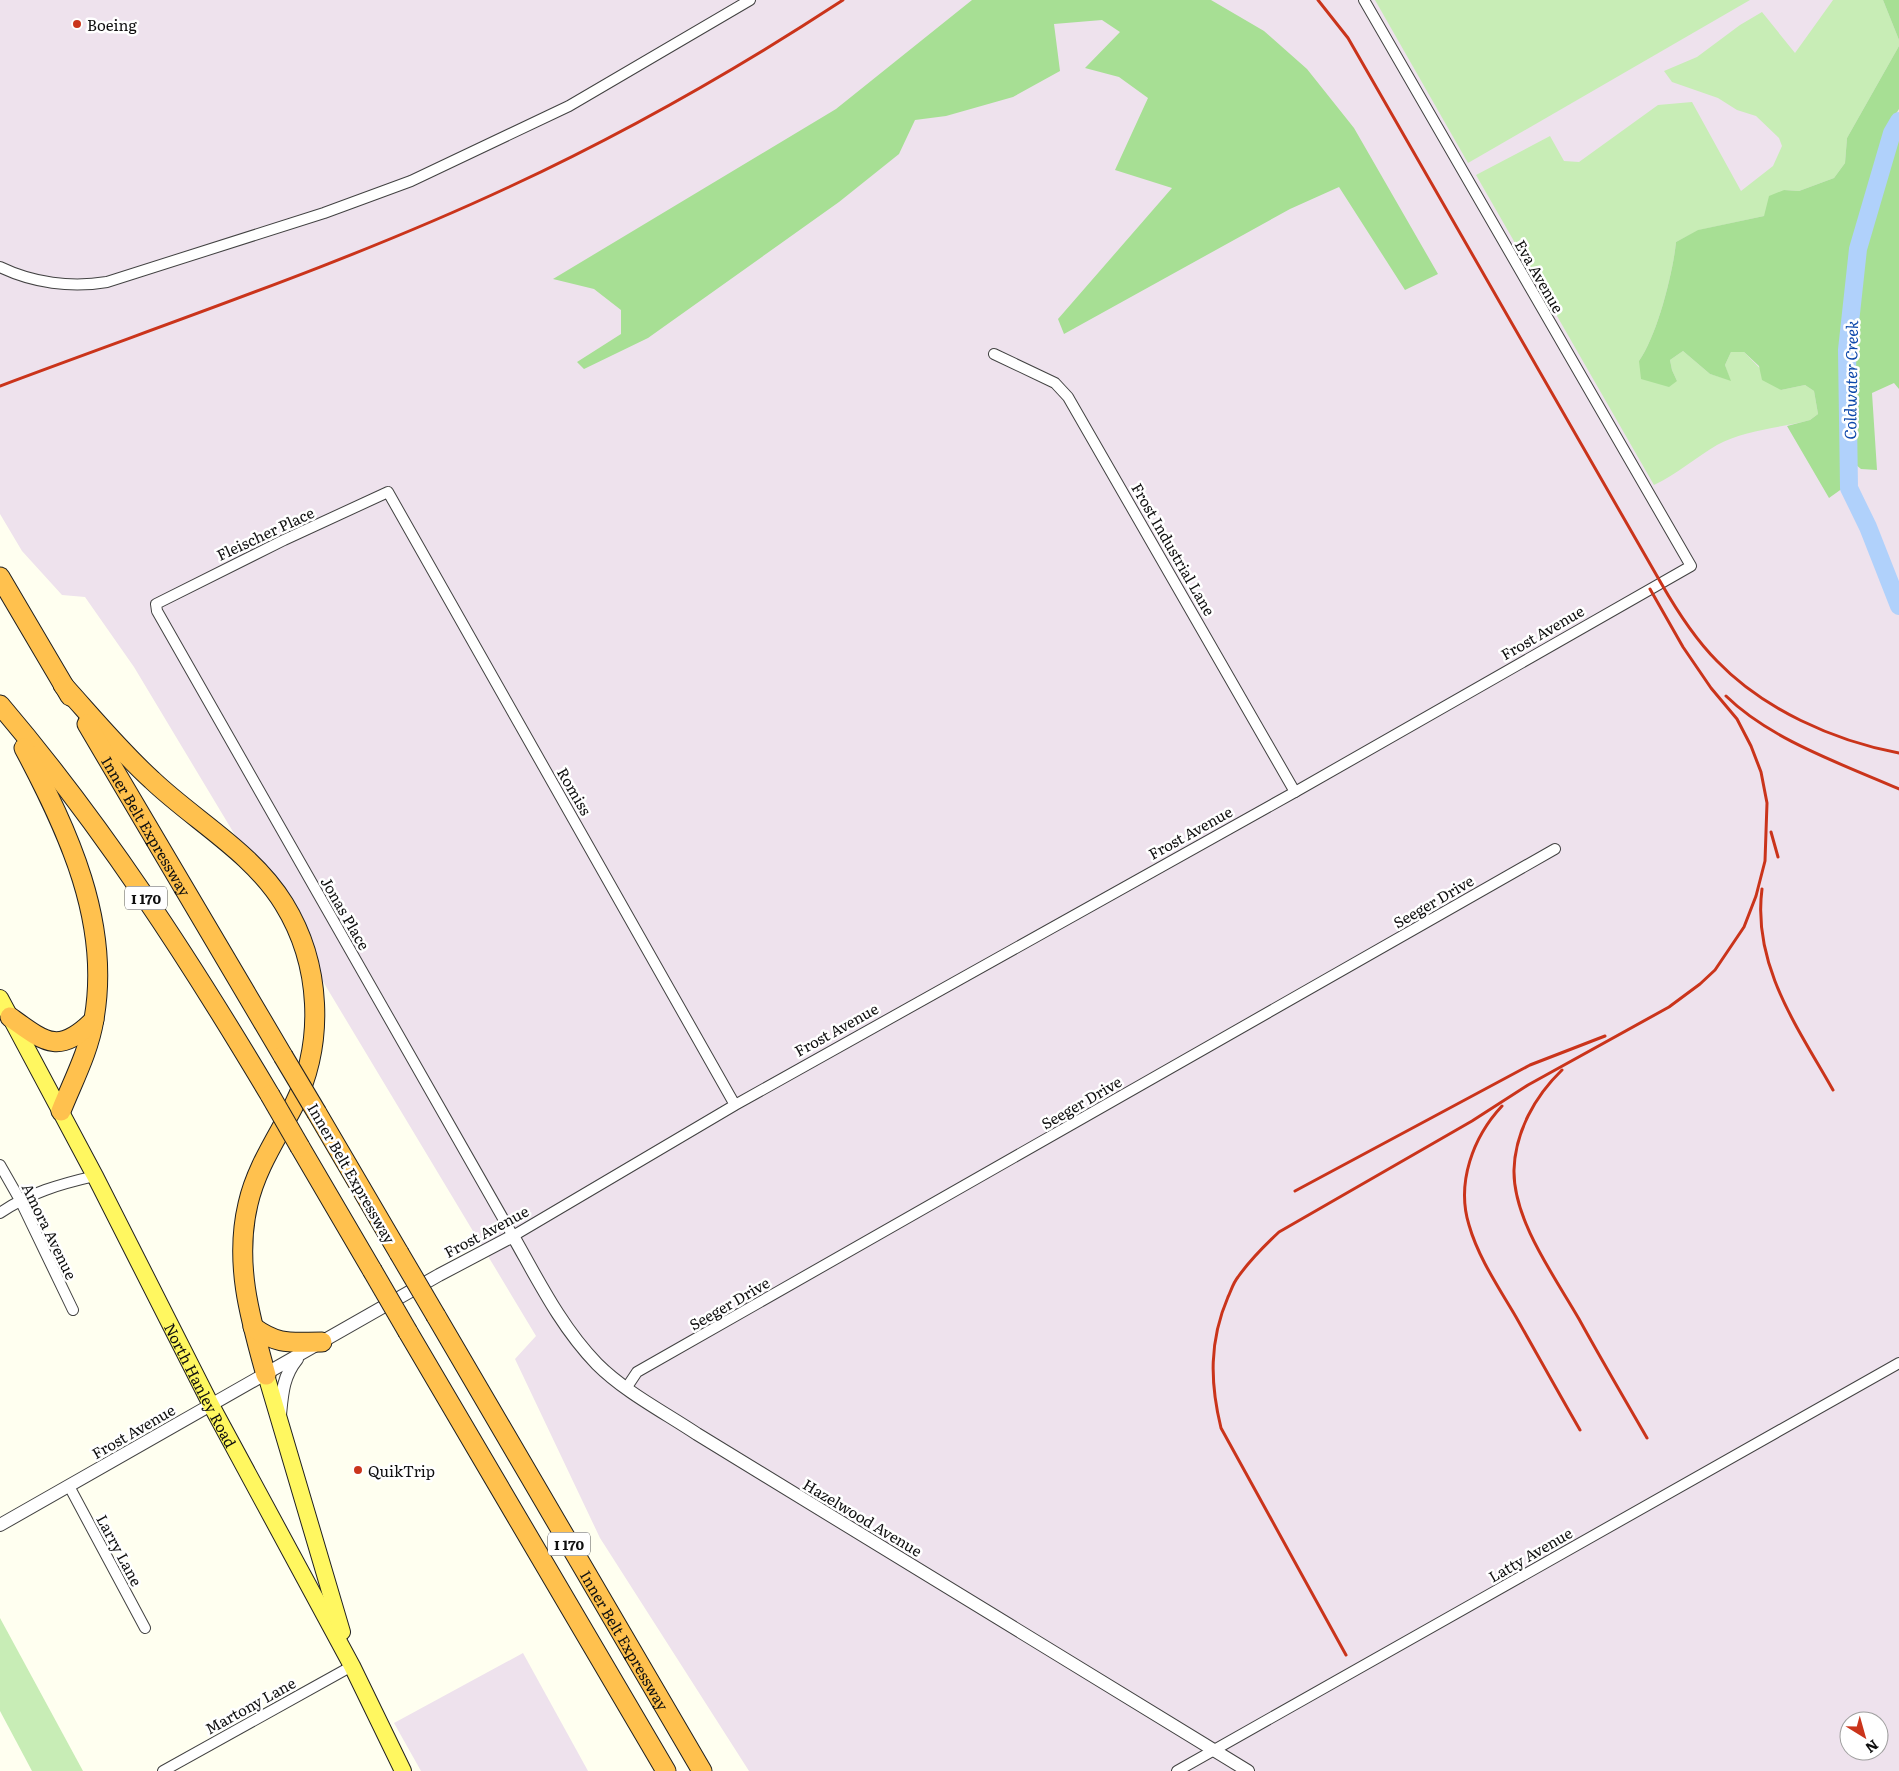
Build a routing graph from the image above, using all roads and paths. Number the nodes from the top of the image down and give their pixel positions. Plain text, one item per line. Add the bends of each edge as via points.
1 (750, 0) edge
2 (1364, 0) edge
3 (0, 267) edge
4 (994, 354) dead end
5 (388, 492) joint
6 (1691, 566) joint
7 (0, 577) edge
8 (156, 604) joint
9 (64, 685) junction
10 (2, 708) edge
11 (1295, 792) junction
12 (1555, 848) dead end
13 (0, 998) edge
14 (10, 1017) junction
15 (94, 1020) junction
16 (735, 1105) junction
17 (61, 1111) junction
18 (0, 1165) edge
19 (94, 1176) junction
20 (20, 1200) junction
21 (0, 1213) edge
22 (513, 1236) junction
23 (73, 1310) dead end
24 (253, 1327) junction
25 (322, 1342) junction
26 (300, 1355) junction
27 (1899, 1363) edge
28 (266, 1375) junction
29 (628, 1387) junction
30 (211, 1405) junction
31 (279, 1420) junction
32 (69, 1486) junction
33 (0, 1525) edge
34 (145, 1628) dead end
35 (352, 1666) junction
36 (1214, 1750) junction
37 (163, 1771) edge
38 (403, 1771) edge
39 (666, 1771) edge
40 (702, 1771) edge
41 (1177, 1771) edge
42 (1248, 1771) edge

1 - 3 street via 569,106 411,181 328,212 107,282 84,286 50,282
2 - 6 street, Eva Avenue
4 - 11 street, Frost Industrial Lane via 1054,383 1068,397
5 - 8 street, Fleischer Place
5 - 16 street, Romiss
6 - 11 street, Frost Avenue
7 - 9 highway, Inner Belt Expressway / I 170
8 - 22 street, Jonas Place via 157,611
9 - 24 highway via 151,780 260,872 293,919 306,951 315,1004 311,1056 294,1105 254,1182 244,1221 242,1274
9 - 40 highway, Inner Belt Expressway / I 170, bridge
10 - 15 highway via 53,803 79,866 98,965
10 - 39 highway, Inner Belt Expressway / I 170, bridge via 133,878 211,995
11 - 16 street, Frost Avenue
12 - 29 street, Seeger Drive via 638,1372
13 - 14 main road, North Hanley Road
14 - 15 highway via 43,1039 59,1042 74,1038
14 - 17 main road, North Hanley Road
15 - 17 highway
16 - 22 street, Frost Avenue
17 - 19 main road, North Hanley Road
18 - 20 street, Amora Avenue
19 - 20 street via 56,1185
19 - 30 main road, North Hanley Road
20 - 21 street
20 - 23 street, Amora Avenue
22 - 25 street, Frost Avenue
22 - 29 street, Hazelwood Avenue via 577,1341 598,1365
24 - 25 highway via 281,1342
24 - 28 highway
25 - 26 street, Frost Avenue
26 - 28 street, Frost Avenue
26 - 31 street via 289,1368 283,1386
27 - 36 street, Latty Avenue
28 - 30 street, Frost Avenue
28 - 31 main road
29 - 36 street, Hazelwood Avenue via 697,1434
30 - 32 street, Frost Avenue
30 - 35 main road, North Hanley Road
31 - 35 main road
32 - 33 street, Frost Avenue
32 - 34 street, Larry Lane
35 - 37 street, Martony Lane
35 - 38 main road, North Hanley Road
36 - 41 street, Latty Avenue
36 - 42 street, Hazelwood Avenue

